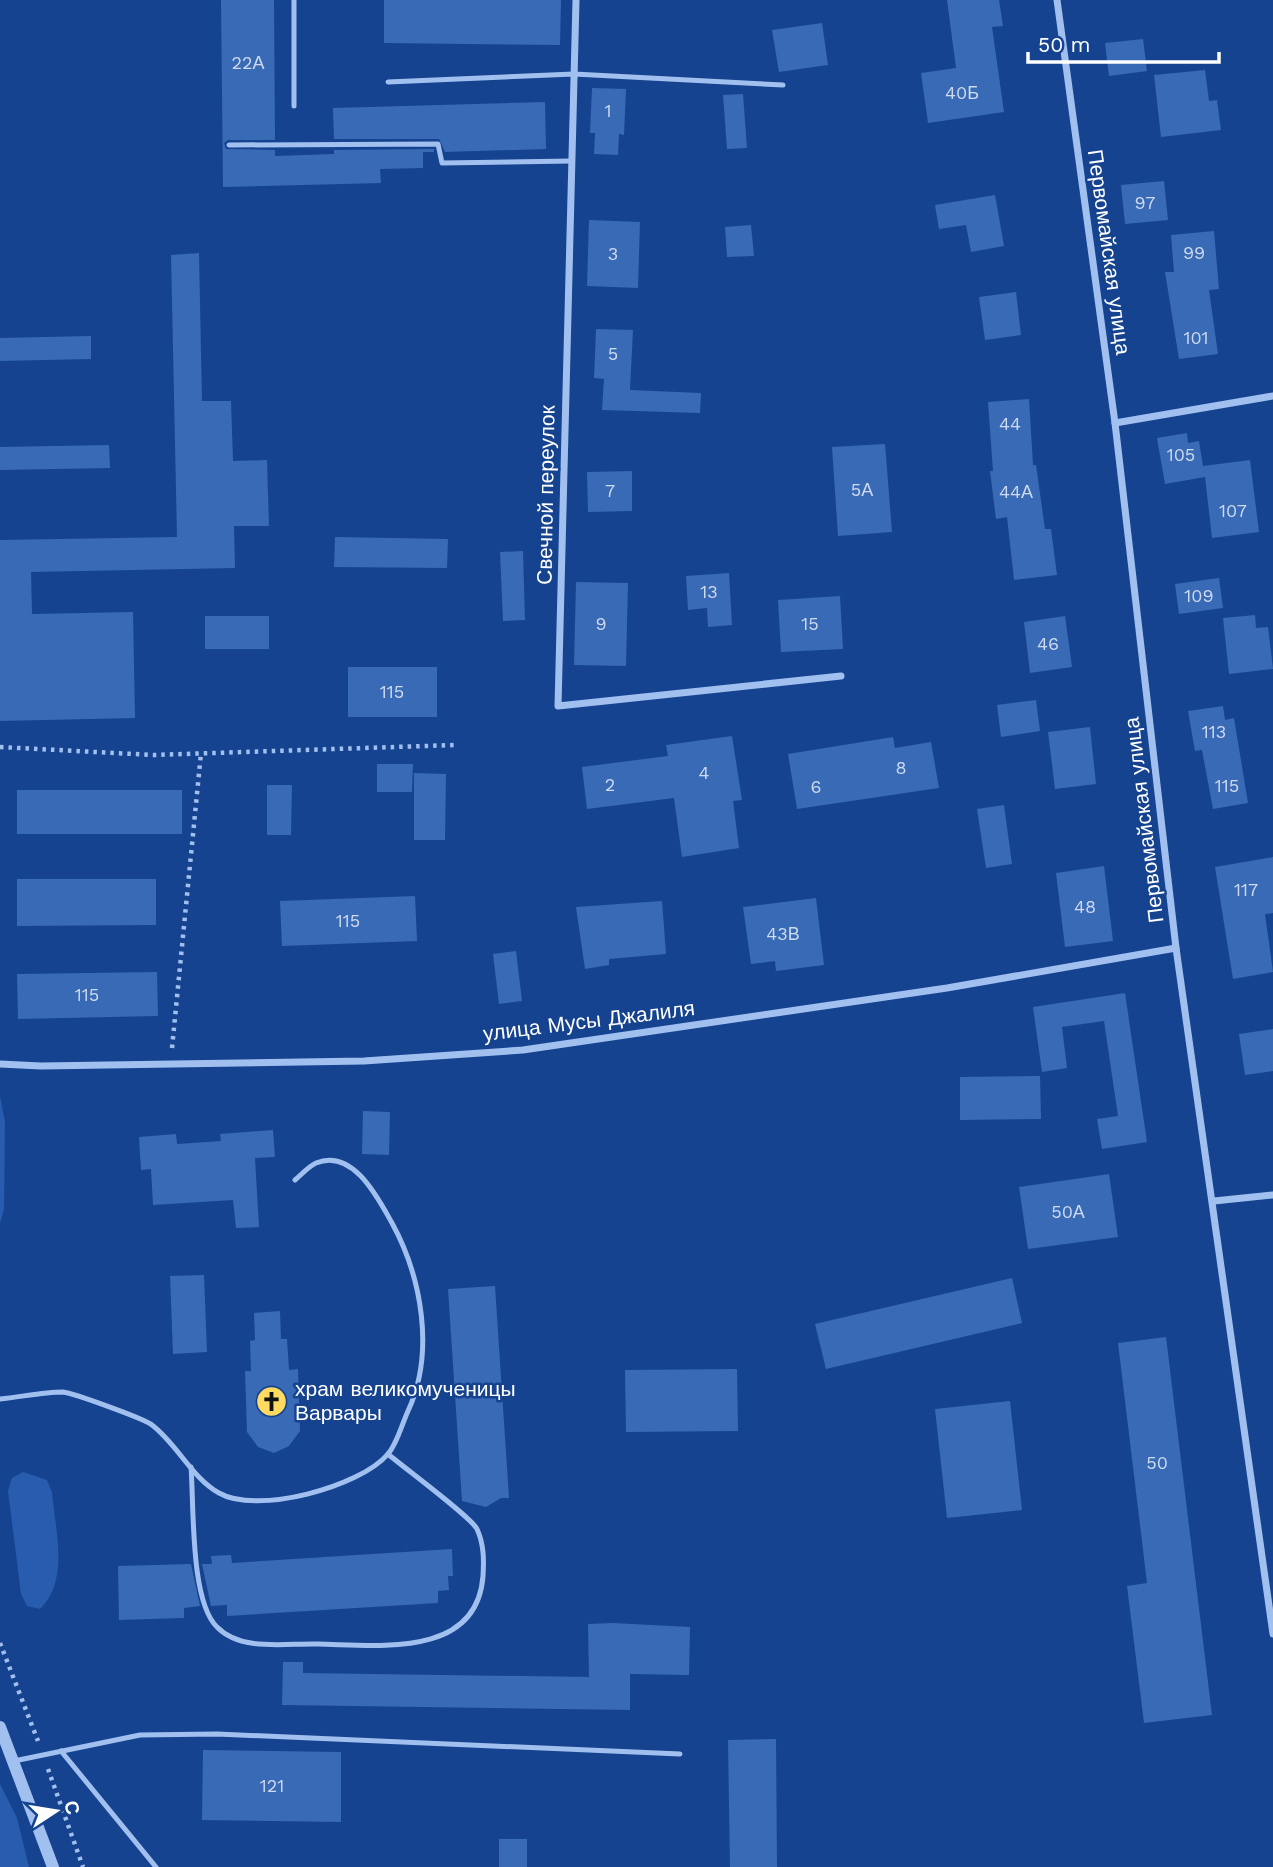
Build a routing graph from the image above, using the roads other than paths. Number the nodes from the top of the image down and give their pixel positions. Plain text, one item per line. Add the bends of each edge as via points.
1 (294, 0) edge
2 (576, 0) edge
3 (1057, 0) edge
4 (574, 74) junction
5 (388, 82) dead end
6 (783, 85) dead end
7 (294, 106) dead end
8 (229, 145) dead end
9 (572, 161) junction
10 (1273, 397) edge
11 (1115, 423) junction
12 (841, 676) dead end
13 (1176, 948) junction
14 (0, 1064) edge
15 (295, 1180) dead end
16 (1273, 1195) edge
17 (1214, 1202) junction
18 (0, 1399) edge
19 (388, 1454) junction
20 (191, 1467) junction
21 (1273, 1634) edge
22 (0, 1727) edge
23 (61, 1751) junction
24 (680, 1754) dead end
25 (13, 1761) junction
26 (53, 1867) edge
27 (156, 1867) edge

1 - 7 lane
2 - 4 street, Свечной переулок
3 - 11 street, Первомайская улица
4 - 5 lane
4 - 6 lane
4 - 9 street, Свечной переулок
8 - 9 lane via 438,144 442,163
9 - 12 street, Свечной переулок via 558,706
10 - 11 street
11 - 13 street, Первомайская улица
13 - 14 street, улица Мусы Джалиля via 947,988 523,1050 364,1061
13 - 17 street, Первомайская улица
15 - 19 lane via 316,1163 331,1161 354,1170 371,1185 401,1240 416,1292 424,1348 415,1395
16 - 17 street
17 - 21 street, Первомайская улица
18 - 20 lane via 66,1392 151,1424
19 - 20 lane via 362,1473 313,1494 250,1502 219,1493
19 - 20 lane via 477,1527 484,1554 475,1608 449,1633 409,1645 243,1643 216,1627 199,1591
22 - 25 street
23 - 24 lane via 140,1735 217,1734
23 - 25 lane
23 - 27 lane
25 - 26 street

